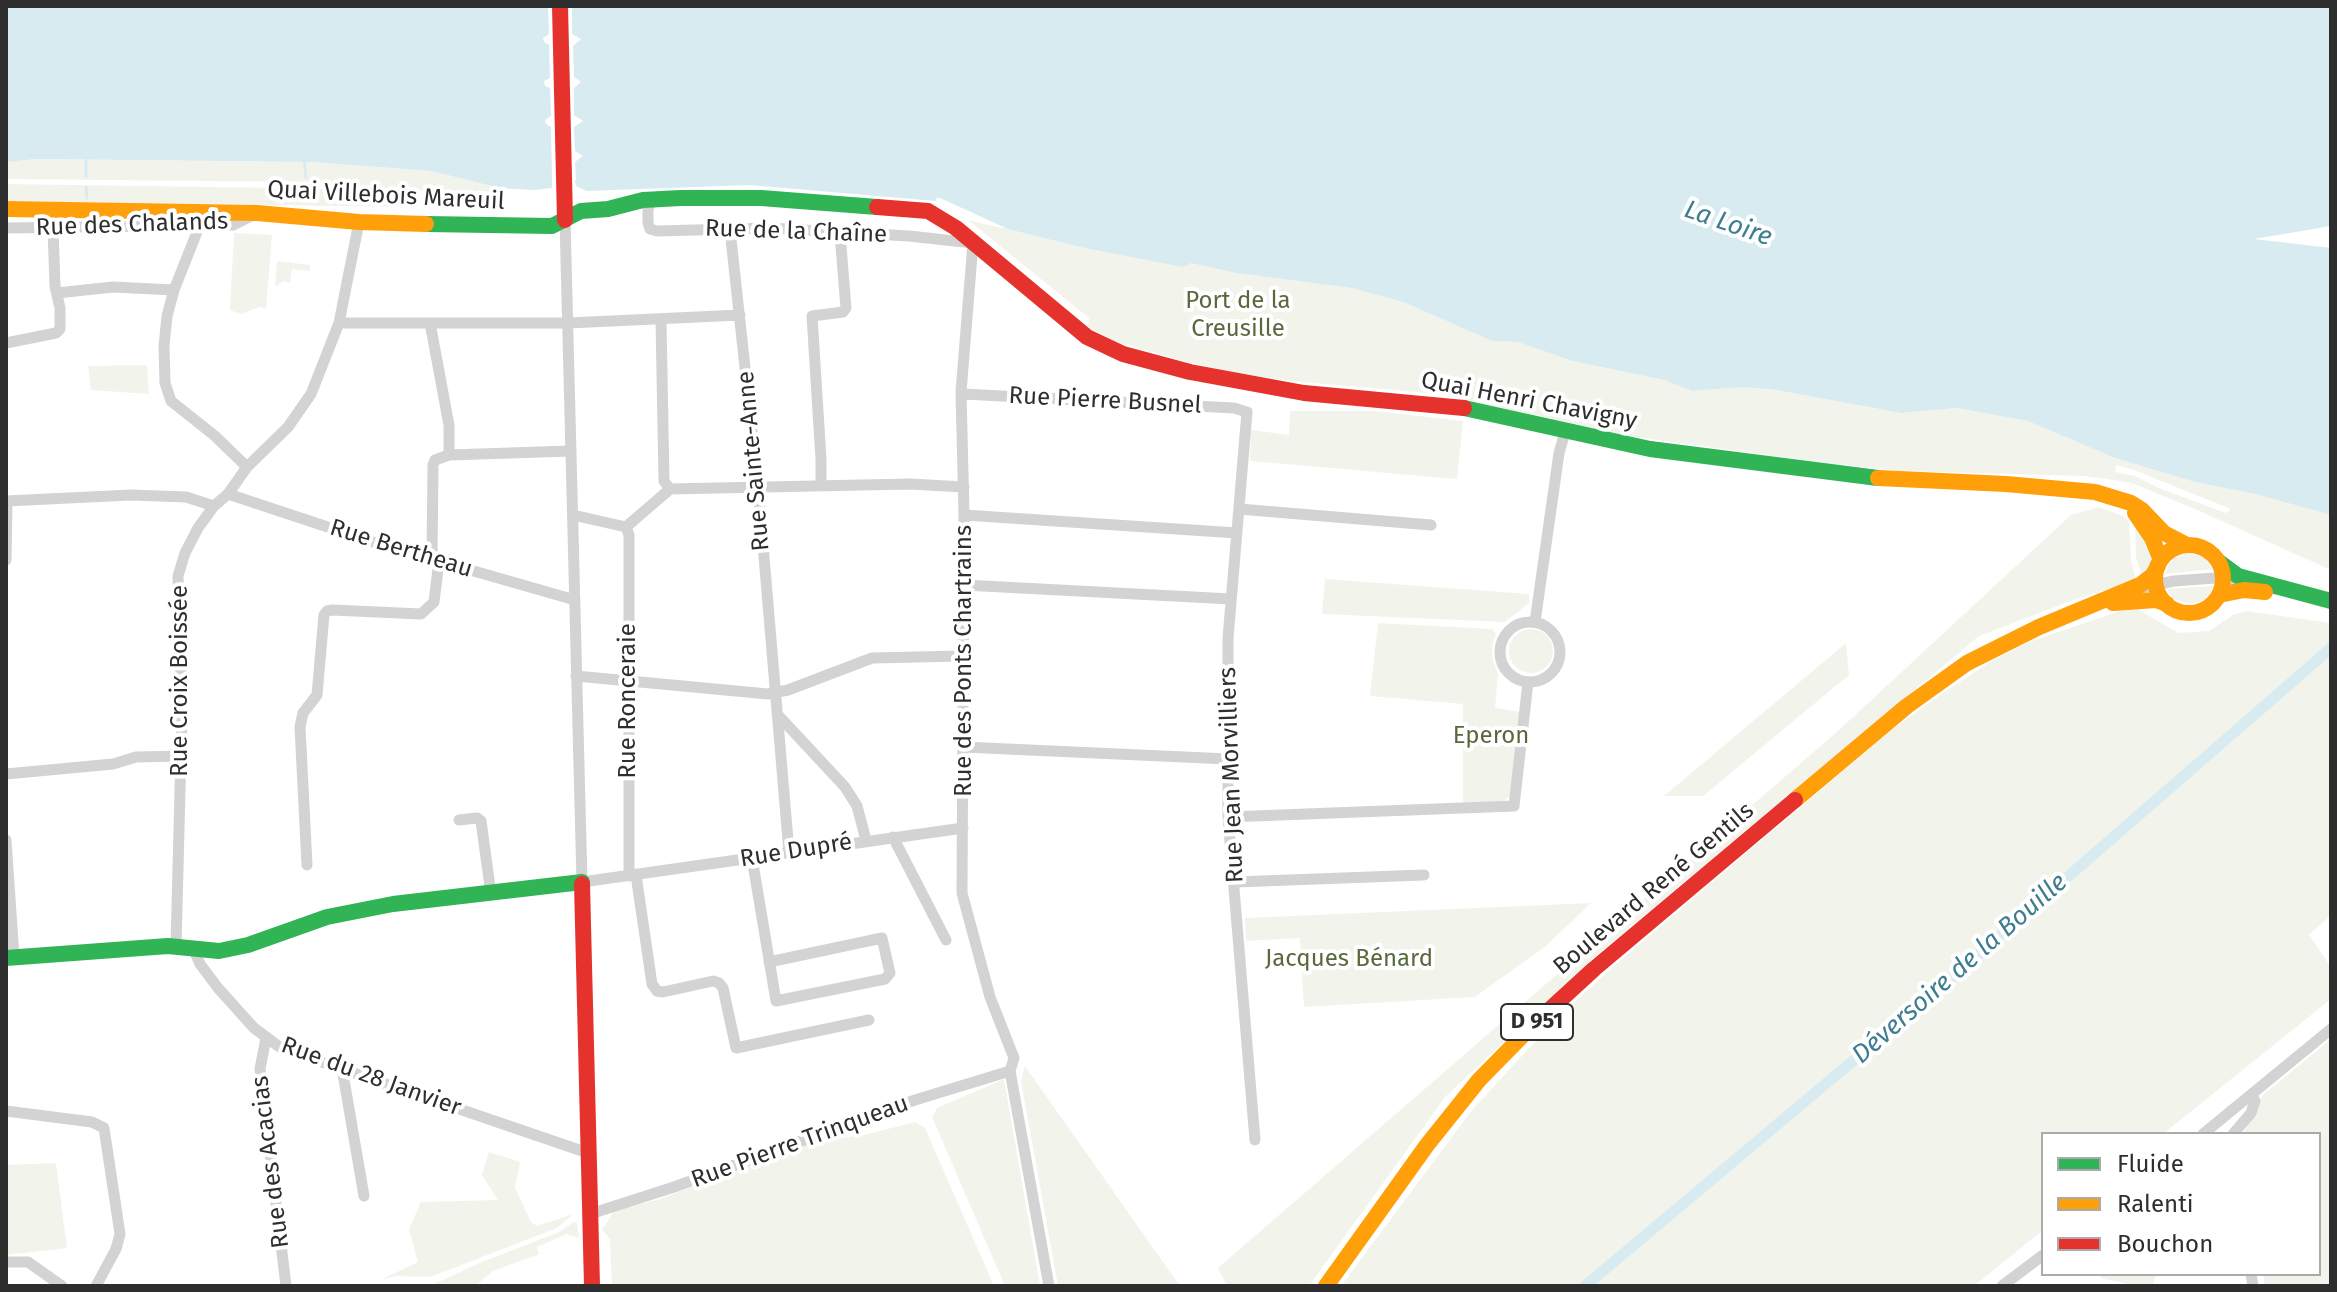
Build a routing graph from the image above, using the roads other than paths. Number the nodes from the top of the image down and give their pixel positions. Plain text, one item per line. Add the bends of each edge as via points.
1 (560, 6) edge
2 (654, 199) junction
3 (6, 209) edge
4 (201, 219) junction
5 (565, 220) junction
6 (359, 222) junction
7 (6, 228) edge
8 (53, 228) junction
9 (730, 230) junction
10 (840, 234) junction
11 (973, 243) junction
12 (174, 290) junction
13 (57, 293) junction
14 (740, 315) junction
15 (661, 320) junction
16 (339, 323) junction
17 (430, 323) junction
18 (568, 323) junction
19 (6, 343) edge
20 (963, 394) junction
21 (1246, 411) joint
22 (1565, 432) junction
23 (571, 451) junction
24 (449, 455) junction
25 (247, 467) junction
26 (758, 486) junction
27 (821, 486) junction
28 (964, 487) junction
29 (670, 489) junction
30 (228, 494) junction
31 (2115, 498) junction
32 (6, 501) edge
33 (214, 506) junction
34 (1239, 509) junction
35 (573, 515) junction
36 (964, 515) junction
37 (1431, 525) dead end
38 (626, 527) junction
39 (1237, 533) junction
40 (2187, 545) junction
41 (6, 560) edge
42 (436, 560) junction
43 (2160, 563) junction
44 (2220, 578) junction
45 (2156, 584) junction
46 (964, 585) junction
47 (1231, 599) junction
48 (575, 600) junction
49 (2325, 600) edge
50 (2167, 604) junction
51 (2084, 608) junction
52 (1535, 622) junction
53 (963, 656) junction
54 (576, 676) junction
55 (628, 682) junction
56 (1528, 682) junction
57 (775, 693) junction
58 (777, 714) junction
59 (963, 747) junction
60 (182, 756) junction
61 (1228, 759) junction
62 (6, 774) edge
63 (1228, 817) junction
64 (459, 820) dead end
65 (963, 828) junction
66 (893, 837) junction
67 (6, 840) edge
68 (866, 840) junction
69 (789, 852) junction
70 (752, 858) junction
71 (307, 865) dead end
72 (1424, 875) dead end
73 (632, 876) junction
74 (582, 882) junction
75 (1235, 882) junction
76 (491, 894) junction
77 (946, 940) dead end
78 (185, 947) junction
79 (10, 958) edge
80 (769, 962) junction
81 (869, 1020) dead end
82 (2331, 1029) edge
83 (266, 1038) junction
84 (342, 1068) junction
85 (1010, 1071) junction
86 (2252, 1094) junction
87 (6, 1111) edge
88 (2205, 1132) edge
89 (2235, 1132) edge
90 (1255, 1140) dead end
91 (588, 1153) junction
92 (364, 1196) dead end
93 (590, 1214) junction
94 (2041, 1257) edge
95 (6, 1262) edge
96 (62, 1286) edge
97 (96, 1286) edge
98 (286, 1286) edge
99 (592, 1286) edge
100 (1049, 1286) edge
101 (1326, 1286) edge
102 (2002, 1286) edge

1 - 5 main road
2 - 5 main road, Quai Villebois Mareuil via 581,211
2 - 9 street, Rue de la Chaîne via 648,208 650,229
2 - 11 main road, Quai Henri Chavigny via 761,198 915,209 945,219
3 - 4 main road, Quai Villebois Mareuil
4 - 6 main road, Quai Villebois Mareuil via 257,213
4 - 8 street, Rue des Chalands
4 - 12 street
5 - 6 main road, Quai Villebois Mareuil via 537,227
5 - 18 street
6 - 16 street, Rue Croix Boissée
7 - 8 street, Rue des Chalands
8 - 13 street
9 - 10 street, Rue de la Chaîne
9 - 14 street, Rue Sainte-Anne
10 - 11 street, Rue de la Chaîne
10 - 27 street via 846,308 812,316
11 - 20 street, Rue des Ponts Chartrains
11 - 22 main road, Quai Henri Chavigny via 1087,337 1123,354 1264,387 1455,406
12 - 13 street via 125,286
12 - 25 street via 164,346 168,397
13 - 19 street via 61,326 56,333
14 - 15 street
14 - 26 street, Rue Sainte-Anne
15 - 18 street
15 - 29 street via 664,481
16 - 17 street
16 - 25 street, Rue Croix Boissée via 304,405
17 - 18 street
17 - 24 street via 449,425
18 - 23 street
20 - 21 street, Rue Pierre Busnel
20 - 28 street, Rue des Ponts Chartrains
21 - 34 street, Rue Jean Morvilliers
22 - 31 main road, Quai Henri Chavigny via 1650,449 1876,478 2042,486
22 - 52 street
23 - 24 street
23 - 35 street
24 - 42 street via 433,465
25 - 30 street, Rue Croix Boissée
26 - 27 street
26 - 29 street
26 - 57 street, Rue Sainte-Anne
27 - 28 street
28 - 36 street, Rue des Ponts Chartrains
29 - 38 street
30 - 33 street, Rue Croix Boissée
30 - 42 street, Rue Bertheau
31 - 40 main road via 2142,510 2164,533
31 - 43 main road via 2145,526
32 - 33 street via 131,495 186,497
32 - 41 street
33 - 60 street, Rue Croix Boissée via 190,541 178,576
34 - 37 street
34 - 39 street, Rue Jean Morvilliers
35 - 38 street
35 - 48 street
36 - 39 street
36 - 46 street, Rue des Ponts Chartrains
38 - 55 street, Rue Ronceraie
39 - 47 street, Rue Jean Morvilliers
40 - 43 main road, Boulevard René Gentils via 2172,550
40 - 44 main road via 2206,549
42 - 48 street, Rue Bertheau
42 - 71 street via 434,602 421,614 325,613 317,692 300,727
43 - 45 main road
43 - 51 main road, Boulevard René Gentils / D 951 via 2142,584
44 - 45 street
44 - 49 main road via 2238,576
44 - 49 main road via 2244,590
44 - 50 main road, Boulevard René Gentils via 2208,607 2200,611 2183,612
45 - 50 main road
45 - 51 street
46 - 47 street
46 - 53 street, Rue des Ponts Chartrains
47 - 61 street, Rue Jean Morvilliers
48 - 54 street
50 - 51 main road, Boulevard René Gentils / D 951 via 2125,600
51 - 101 main road, Boulevard René Gentils / D 951 via 1967,663 1907,706 1594,969 1479,1080
52 - 56 street via 1553,632 1561,651 1555,670
52 - 56 street via 1517,625 1500,648 1504,667
53 - 57 street via 872,658
53 - 59 street, Rue des Ponts Chartrains
54 - 55 street
54 - 74 street
55 - 57 street
55 - 73 street, Rue Ronceraie
56 - 63 street via 1514,806
57 - 58 street, Rue Sainte-Anne
58 - 68 street via 845,787 857,806
58 - 69 street, Rue Sainte-Anne
59 - 61 street
59 - 65 street, Rue des Ponts Chartrains
60 - 62 street
60 - 78 street, Rue Croix Boissée
61 - 63 street, Rue Jean Morvilliers
63 - 75 street, Rue Jean Morvilliers
64 - 76 street via 481,821
65 - 66 street, Rue Dupré
65 - 85 street, Rue des Ponts Chartrains via 962,893 990,997 1014,1058
66 - 68 street, Rue Dupré
66 - 77 street
67 - 79 street
68 - 69 street, Rue Dupré
69 - 70 street, Rue Dupré
70 - 73 street, Rue Dupré
70 - 80 street
72 - 75 street
73 - 74 street, Rue Dupré
73 - 81 street, Rue Ronceraie via 652,984 663,992 719,983 736,1048
74 - 76 main road
74 - 91 main road
75 - 90 street, Rue Jean Morvilliers
76 - 78 main road via 327,917 233,949
78 - 79 main road
78 - 83 street, Rue du 28 Janvier
80 - 80 street via 776,1001 885,979 890,973 882,938
82 - 86 street
83 - 84 street, Rue du 28 Janvier via 288,1051
83 - 98 street, Rue des Acacias via 260,1069
84 - 91 street, Rue du 28 Janvier
84 - 92 street
85 - 93 street, Rue Pierre Trinqueau
85 - 100 street, Rue des Ponts Chartrains
86 - 88 street
86 - 89 street via 2251,1113
87 - 97 street via 104,1128 120,1234
91 - 93 main road
93 - 99 main road
94 - 102 street
95 - 96 street via 28,1262

